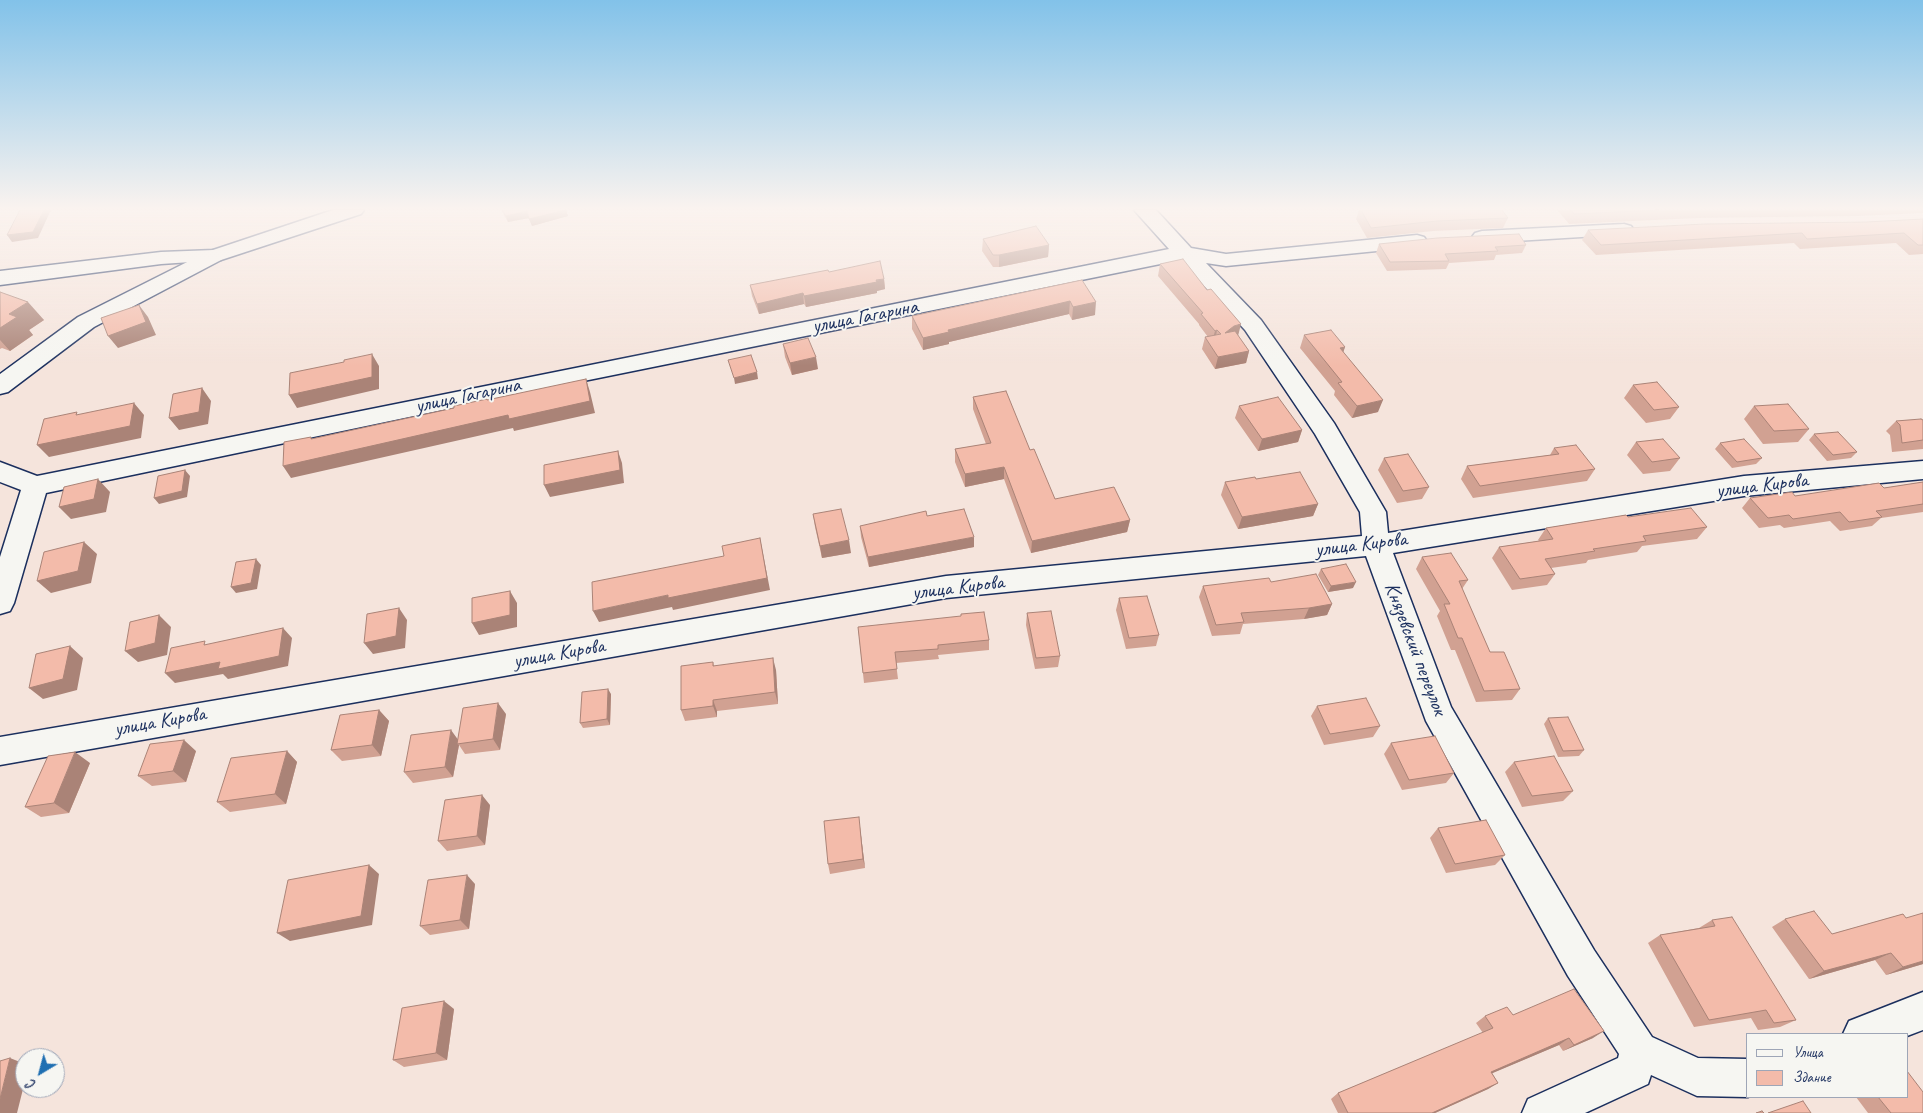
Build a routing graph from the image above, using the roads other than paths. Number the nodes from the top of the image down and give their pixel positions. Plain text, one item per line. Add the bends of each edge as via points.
1 (129, 262) edge
2 (202, 262) edge
3 (1141, 262) edge
4 (1194, 262) edge
5 (0, 278) edge
6 (0, 386) edge
7 (1923, 470) edge
8 (0, 471) edge
9 (35, 486) junction
10 (1376, 545) junction
11 (0, 603) edge
12 (0, 751) edge
13 (1923, 1011) edge
14 (1865, 1033) edge
15 (1639, 1050) junction
16 (1746, 1078) edge
17 (1542, 1113) edge

1 - 5 street
2 - 6 street via 86,322
3 - 9 street, улица Гагарина
4 - 10 street, Князевский переулок via 1253,325 1325,429 1373,512
7 - 10 street, улица Кирова via 1744,486
8 - 9 street
9 - 11 street
10 - 12 street, улица Кирова via 946,587
10 - 15 street, Князевский переулок via 1437,712 1581,963
13 - 14 street
15 - 16 street via 1697,1077
15 - 17 street via 1634,1070

